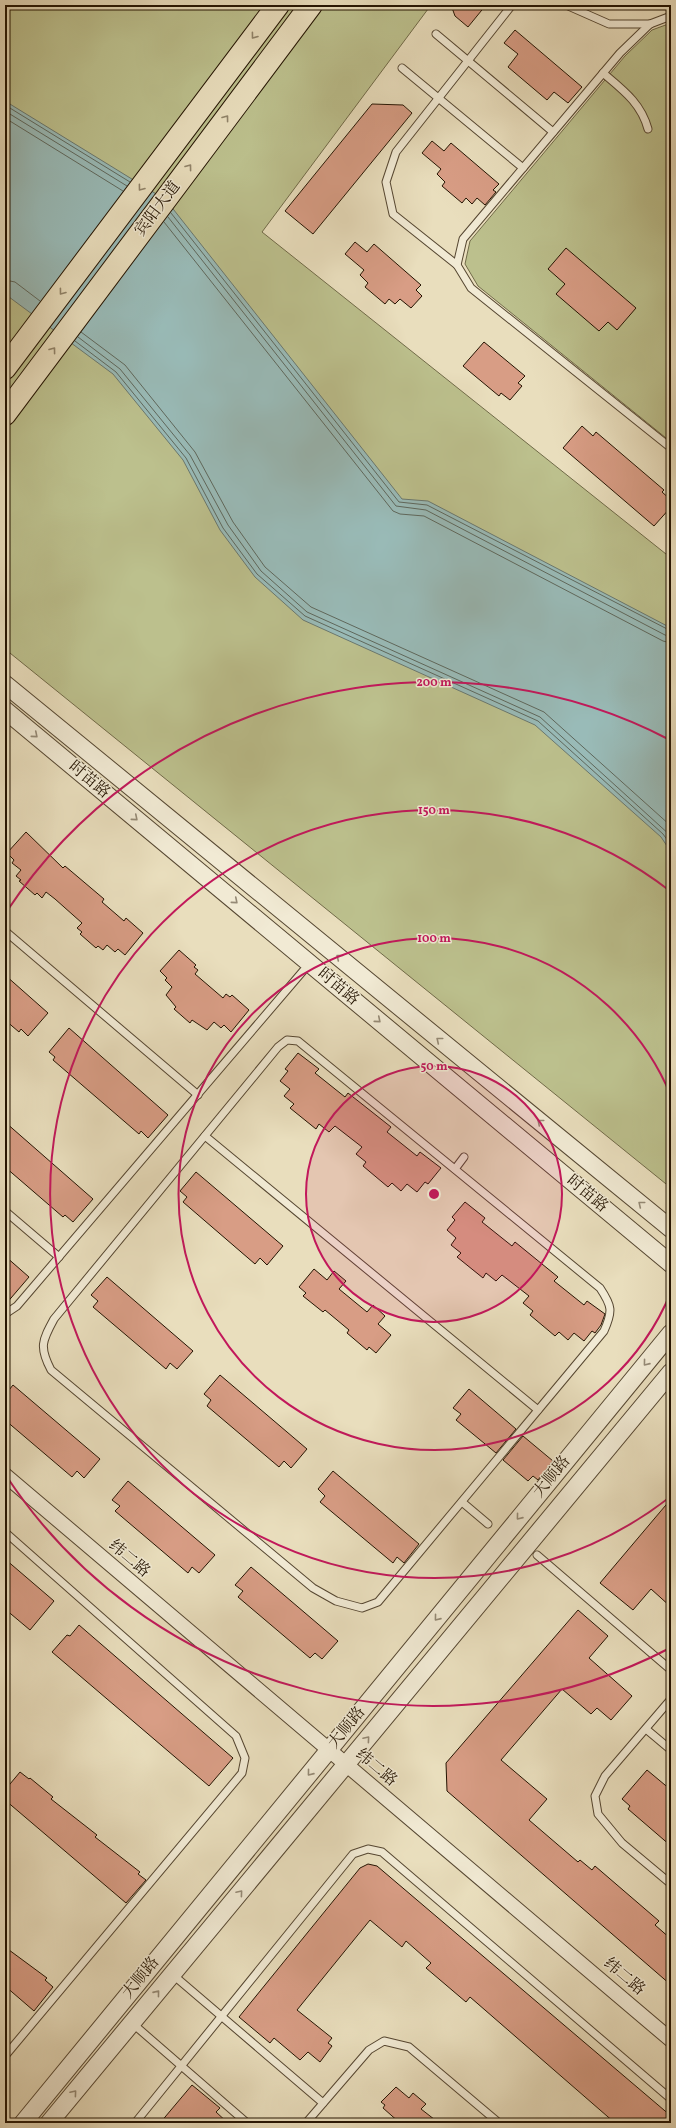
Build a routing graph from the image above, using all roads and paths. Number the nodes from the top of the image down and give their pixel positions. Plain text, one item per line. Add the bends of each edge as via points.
1 (278, 5) edge
2 (311, 5) edge
3 (512, 5) edge
4 (566, 5) edge
5 (671, 16) edge
6 (650, 24) junction
7 (436, 34) dead end
8 (468, 59) junction
9 (402, 68) dead end
10 (603, 73) junction
11 (438, 98) junction
12 (648, 129) dead end
13 (553, 132) junction
14 (523, 168) junction
15 (457, 265) junction
16 (7, 366) edge
17 (5, 414) edge
18 (671, 448) edge
19 (5, 684) edge
20 (5, 710) edge
21 (5, 931) edge
22 (303, 972) dead end
23 (198, 1095) junction
24 (205, 1136) junction
25 (464, 1157) dead end
26 (454, 1169) junction
27 (5, 1211) edge
28 (671, 1229) edge
29 (59, 1257) junction
30 (671, 1264) edge
31 (5, 1314) edge
32 (671, 1333) edge
33 (671, 1372) edge
34 (538, 1410) junction
35 (5, 1475) edge
36 (462, 1502) junction
37 (488, 1524) dead end
38 (5, 1532) edge
39 (537, 1555) dead end
40 (671, 1670) edge
41 (671, 1699) edge
42 (646, 1729) junction
43 (671, 1750) edge
44 (328, 1751) junction
45 (346, 1765) junction
46 (671, 1884) edge
47 (172, 1974) junction
48 (221, 2016) junction
49 (132, 2023) junction
50 (671, 2040) edge
51 (5, 2056) edge
52 (182, 2066) junction
53 (671, 2099) edge
54 (323, 2104) junction
55 (23, 2123) edge
56 (49, 2123) edge
57 (136, 2123) edge
58 (247, 2123) edge
59 (306, 2123) edge
60 (499, 2123) edge

1 -> 16 highway, 宾阳大道
17 -> 2 highway, 宾阳大道
3 - 8 lane
4 - 6 lane via 609,24
5 - 6 lane
6 - 10 lane
7 - 8 lane
8 - 11 lane
8 - 13 lane
9 - 11 lane
10 - 12 lane via 633,99 644,115
10 - 13 lane
11 - 14 lane
11 - 15 lane via 396,152 386,182 393,214
13 - 14 lane
14 - 15 lane via 463,239
15 - 18 lane via 471,288
28 -> 19 street, 时苗路
20 -> 30 street, 时苗路
21 - 23 lane
22 - 23 lane
23 - 29 lane
24 - 26 lane via 278,1047 287,1040 298,1041
24 - 34 lane
24 - 36 lane via 54,1319 44,1337 44,1356 51,1370 313,1588 336,1601 362,1608 378,1602
25 - 26 lane
26 - 34 lane via 600,1288 610,1303 611,1317 604,1331
27 - 29 lane
29 - 31 lane via 18,1306
32 -> 44 street, 大顺路
45 -> 33 street, 大顺路
34 - 36 lane
35 - 44 street, 纬二路
36 - 37 lane
38 - 51 lane via 236,1736 245,1758 242,1773
39 - 40 lane
41 - 42 lane
42 - 43 lane
42 - 46 lane via 605,1776 595,1796 598,1814 622,1843
44 - 45 street, 纬二路
44 -> 55 street, 大顺路
47 -> 45 street, 大顺路
45 - 50 street, 纬二路
47 - 48 lane
49 -> 47 street, 大顺路
48 - 52 lane
48 - 53 lane via 353,1854 368,1849 382,1852
48 - 54 lane
49 - 52 lane
56 -> 49 street, 大顺路
52 - 57 lane
52 - 58 lane
54 - 59 lane
54 - 60 lane via 369,2050 384,2041 409,2047

